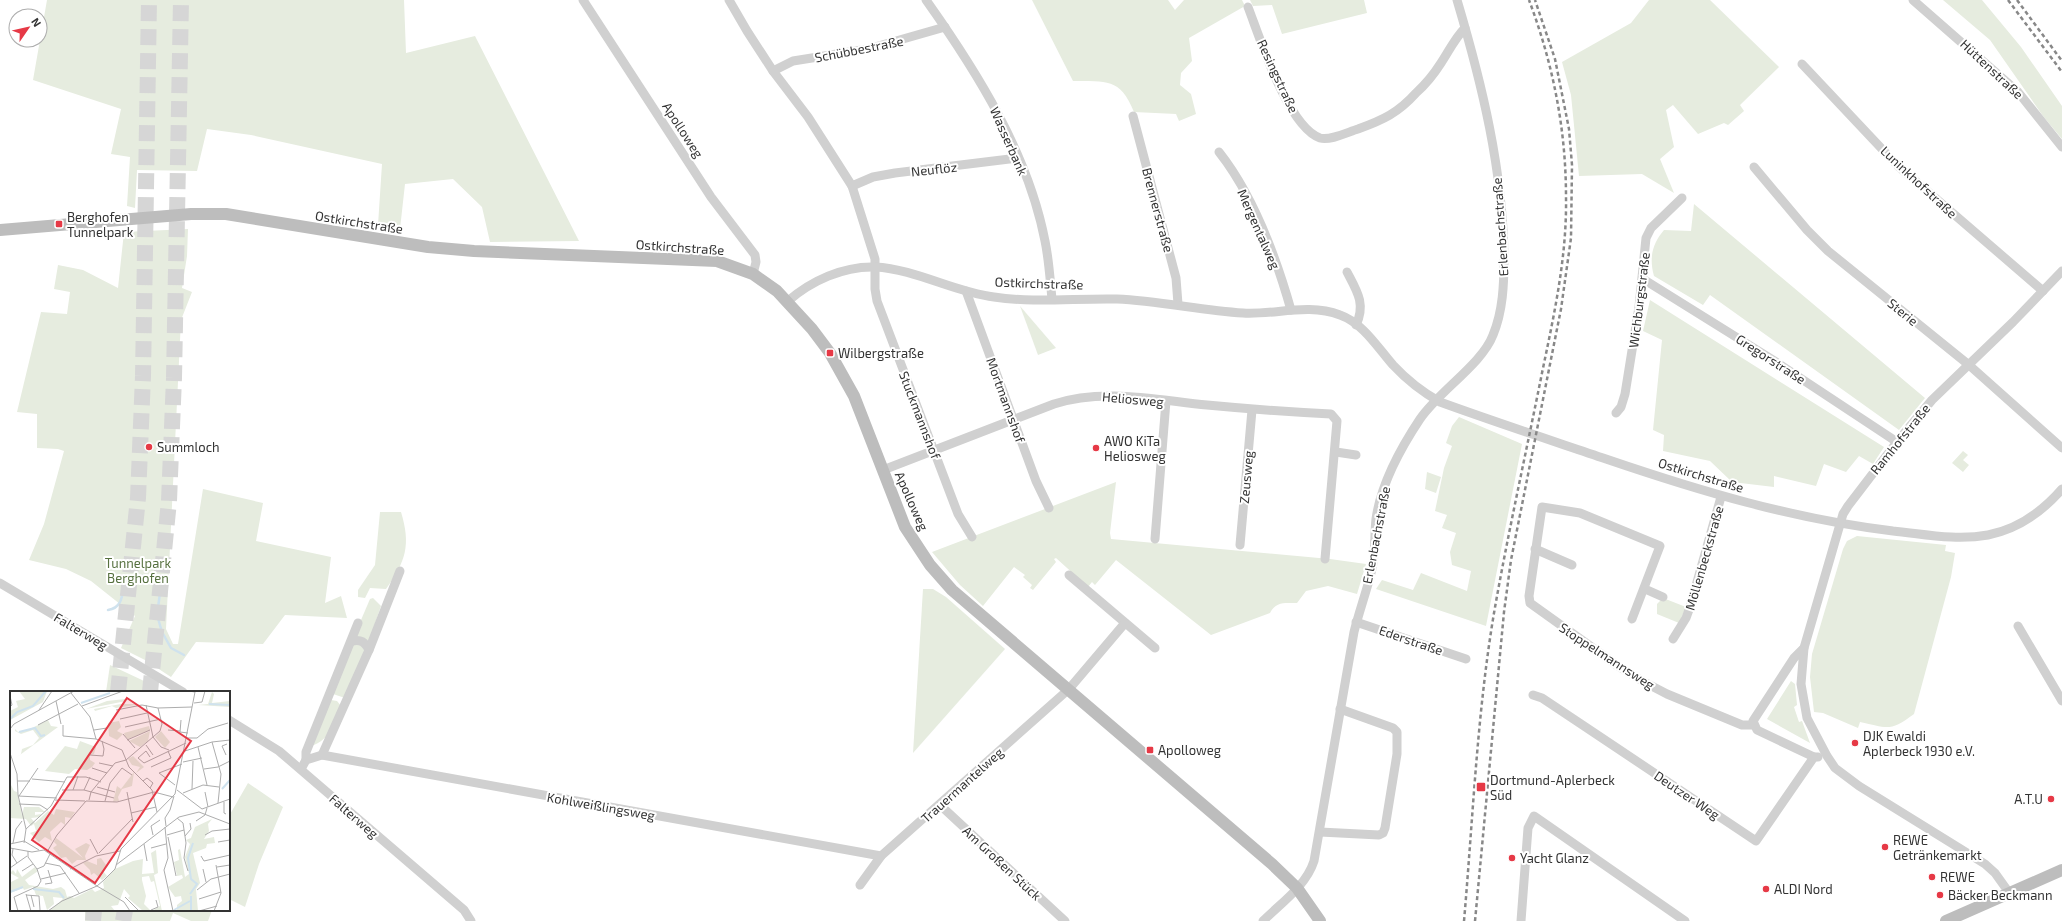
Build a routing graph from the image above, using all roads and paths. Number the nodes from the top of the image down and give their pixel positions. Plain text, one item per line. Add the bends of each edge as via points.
1 (583, 0) edge
2 (729, 0) edge
3 (926, 0) edge
4 (1457, 0) edge
5 (1913, 0) edge
6 (1248, 7) dead end
7 (945, 27) junction
8 (1465, 28) junction
9 (1802, 64) dead end
10 (773, 71) junction
11 (1133, 116) dead end
12 (2062, 147) edge
13 (1219, 152) dead end
14 (1018, 158) junction
15 (1754, 167) dead end
16 (852, 186) junction
17 (1682, 198) dead end
18 (0, 230) edge
19 (874, 267) junction
20 (2062, 271) edge
21 (1347, 272) dead end
22 (753, 274) junction
23 (1643, 279) junction
24 (966, 291) junction
25 (2043, 291) junction
26 (1052, 298) junction
27 (788, 301) junction
28 (1178, 304) junction
29 (1291, 310) junction
30 (1356, 325) junction
31 (1969, 365) junction
32 (1435, 399) junction
33 (1166, 401) junction
34 (1252, 410) junction
35 (1616, 414) dead end
36 (1013, 420) junction
37 (1897, 442) junction
38 (2062, 448) edge
39 (933, 451) junction
40 (1336, 452) junction
41 (1356, 455) dead end
42 (883, 470) junction
43 (2062, 489) edge
44 (1721, 497) junction
45 (1049, 508) dead end
46 (1840, 524) junction
47 (972, 537) dead end
48 (1155, 539) dead end
49 (1240, 545) dead end
50 (1535, 549) junction
51 (1325, 559) dead end
52 (1572, 565) dead end
53 (400, 571) dead end
54 (1069, 575) dead end
55 (0, 583) edge
56 (1644, 589) junction
57 (1663, 597) dead end
58 (1632, 619) dead end
59 (1356, 622) junction
60 (358, 623) dead end
61 (1125, 623) junction
62 (2018, 626) dead end
63 (1673, 639) dead end
64 (352, 641) junction
65 (1156, 648) dead end
66 (1804, 648) junction
67 (369, 650) junction
68 (1466, 659) dead end
69 (1069, 689) junction
70 (181, 691) edge
71 (1533, 695) dead end
72 (329, 696) junction
73 (2062, 701) edge
74 (345, 703) junction
75 (1340, 709) junction
76 (230, 721) edge
77 (1754, 725) junction
78 (322, 755) junction
79 (1826, 756) junction
80 (1814, 757) junction
81 (306, 760) junction
82 (301, 769) junction
83 (940, 805) junction
84 (1320, 832) junction
85 (881, 856) junction
86 (2062, 870) edge
87 (860, 886) dead end
88 (1297, 888) junction
89 (2010, 894) junction
90 (471, 921) edge
91 (1065, 921) edge
92 (1264, 921) edge
93 (1320, 921) edge
94 (1521, 921) edge
95 (1685, 921) edge
96 (1946, 921) edge

1 - 22 street, Apolloweg via 667,132 711,197 755,255
2 - 10 street
3 - 7 street, Wasserbank
4 - 8 street, Erlenbachstraße
5 - 12 street, Hüttenstraße via 2014,88
6 - 8 street, Resingstraße via 1269,63 1296,115 1314,135 1326,139 1382,120 1398,110 1432,76
7 - 10 street, Schübbestraße via 868,49 792,61
7 - 14 street, Wasserbank via 988,94
8 - 32 street, Erlenbachstraße via 1486,106 1498,183 1504,245 1503,294 1497,325 1489,344
9 - 25 street, Luninkhofstraße via 1898,166
10 - 16 street via 808,117
11 - 28 street, Brennerstraße via 1176,278
13 - 29 street, Mergentalweg via 1233,170 1263,231
14 - 16 street, Neuflöz via 895,173 874,177
14 - 26 street, Wasserbank via 1040,219
15 - 31 street, Sterie via 1828,251
16 - 19 street via 872,242
17 - 23 street, Wichburgstraße via 1648,233
18 - 22 street, Ostkirchstraße via 191,214 226,214 428,247 717,261
19 - 24 street, Ostkirchstraße via 923,277
19 - 27 street, Ostkirchstraße via 829,275 807,286
19 - 39 street, Stuckmannshof via 877,301
20 - 25 street, Ramhofstraße
21 - 30 street via 1361,304 1361,313
22 - 27 street, Ostkirchstraße
23 - 35 street, Wichburgstraße via 1625,394
23 - 37 street, Gregorstraße via 1774,360
24 - 26 street, Ostkirchstraße via 993,297
24 - 36 street, Mortmannshof
25 - 31 street, Ramhofstraße
26 - 28 street, Ostkirchstraße
27 - 42 street, Apolloweg via 838,366 854,396
28 - 29 street, Ostkirchstraße via 1244,313
29 - 30 street, Ostkirchstraße via 1328,311 1343,316
30 - 32 street, Ostkirchstraße via 1395,367
31 - 37 street, Ramhofstraße via 1932,400
31 - 38 street, Sterie
32 - 44 street, Ostkirchstraße via 1546,440
32 - 59 street, Erlenbachstraße via 1407,441 1385,483 1377,517 1371,573
33 - 34 street, Heliosweg
33 - 36 street, Heliosweg via 1101,395 1067,400
33 - 48 street
34 - 40 street, Heliosweg via 1331,414 1337,421
34 - 49 street, Zeusweg
36 - 39 street, Heliosweg
36 - 45 street, Mortmannshof
37 - 46 street, Ramhofstraße via 1848,506
39 - 42 street, Heliosweg
39 - 47 street, Stuckmannshof via 958,514
40 - 41 street
40 - 51 street, Heliosweg
42 - 69 street, Apolloweg via 905,527 930,565 952,590
43 - 46 street, Ostkirchstraße via 2028,520 1987,535 1956,538
44 - 46 street, Ostkirchstraße
44 - 63 street, Möllenbeckstraße via 1690,607
46 - 66 street, Ramhofstraße
50 - 52 street
50 - 56 street via 1542,507 1580,513 1660,546
50 - 77 street, Stoppelmannsweg via 1530,603 1618,666 1667,694 1742,725
53 - 67 street
54 - 61 street
55 - 70 street, Falterweg
56 - 57 street
56 - 58 street
59 - 68 street, Ederstraße
59 - 75 street, Erlenbachstraße
60 - 64 street
61 - 65 street
61 - 69 street, Trauermantelweg
62 - 73 street
64 - 67 street via 365,643
64 - 72 street
66 - 77 street, Ramhofstraße via 1794,658 1753,721
66 - 79 street, Ramhofstraße via 1801,669 1804,704 1807,718
67 - 74 street
69 - 83 street, Trauermantelweg
69 - 88 street, Apolloweg via 1227,824
71 - 80 street, Deutzer Weg via 1542,698 1756,841
72 - 74 street
72 - 81 street via 306,752
74 - 78 street
75 - 84 street, Erlenbachstraße
75 - 84 street via 1393,728 1397,732 1397,754 1385,828 1383,833 1378,835
76 - 82 street, Falterweg via 279,751
77 - 80 street, Stoppelmannsweg via 1757,730
78 - 81 street
78 - 85 street, Kohlweißlingsweg
79 - 80 street
79 - 89 street via 1845,777 1985,864
81 - 82 street
82 - 90 street, Falterweg via 464,910
83 - 85 street, Trauermantelweg
83 - 91 street, Am Großen Stück
84 - 88 street, Erlenbachstraße via 1311,870
85 - 87 street, Trauermantelweg
86 - 89 street
88 - 92 street, Erlenbachstraße
88 - 93 street, Apolloweg
89 - 96 street
94 - 95 street via 1528,828 1534,816

